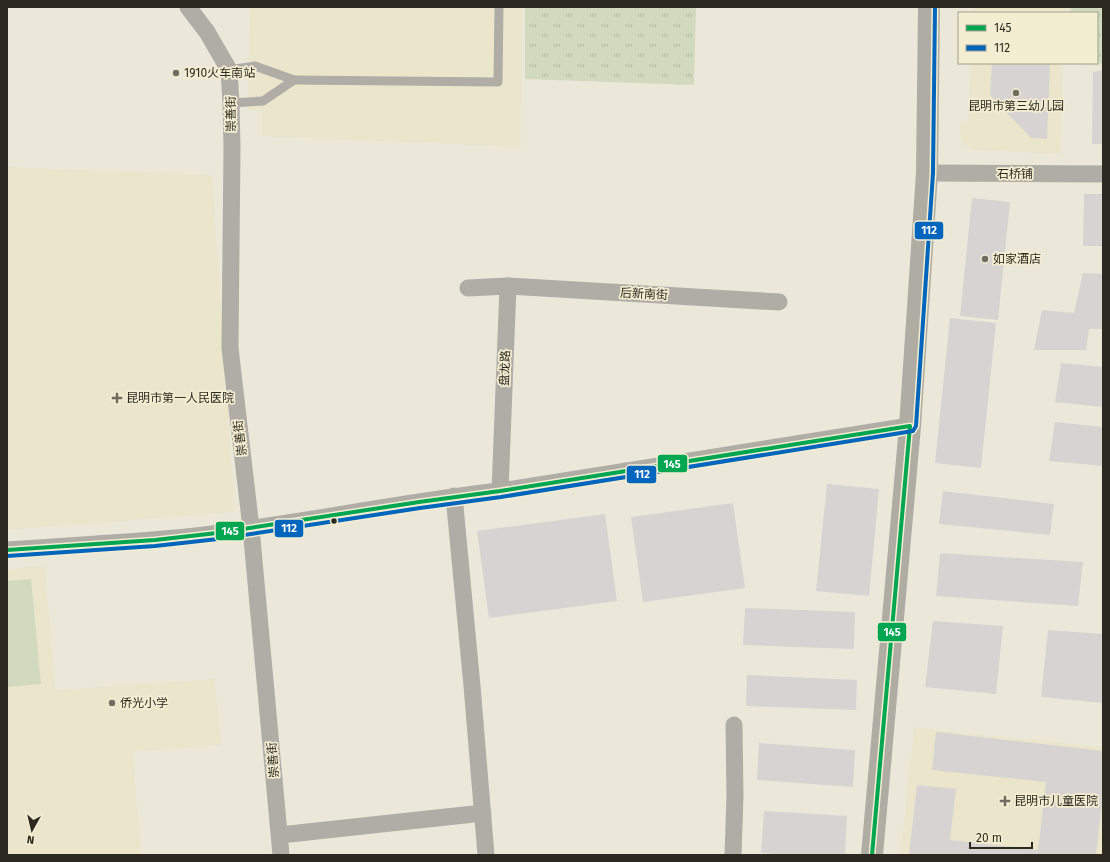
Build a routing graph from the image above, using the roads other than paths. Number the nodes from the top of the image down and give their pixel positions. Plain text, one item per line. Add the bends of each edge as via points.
1 (188, 7) edge
2 (499, 7) edge
3 (929, 7) edge
4 (229, 70) junction
5 (294, 80) junction
6 (231, 103) junction
7 (927, 173) junction
8 (1103, 174) edge
9 (508, 286) junction
10 (468, 288) dead end
11 (779, 302) dead end
12 (910, 426) junction
13 (500, 491) junction
14 (454, 496) junction
15 (251, 528) junction
16 (7, 550) edge
17 (734, 725) dead end
18 (483, 813) junction
19 (280, 835) junction
20 (281, 855) edge
21 (486, 855) edge
22 (733, 855) edge
23 (872, 855) edge

1 - 4 street, 崇善街 via 207,32
2 - 5 lane via 498,82
3 - 7 street
4 - 5 lane via 255,66
4 - 6 street, 崇善街
5 - 6 lane via 263,101
6 - 15 street, 崇善街 via 230,348
7 - 8 street, 石桥铺
7 - 12 street
9 - 10 street
9 - 11 street, 后新南街
9 - 13 street, 盘龙路
12 - 13 street
12 - 23 street
13 - 14 street
14 - 15 street
14 - 18 street
15 - 16 street via 176,538
15 - 19 street, 崇善街
17 - 22 street
18 - 19 street
18 - 21 street
19 - 20 street, 崇善街

